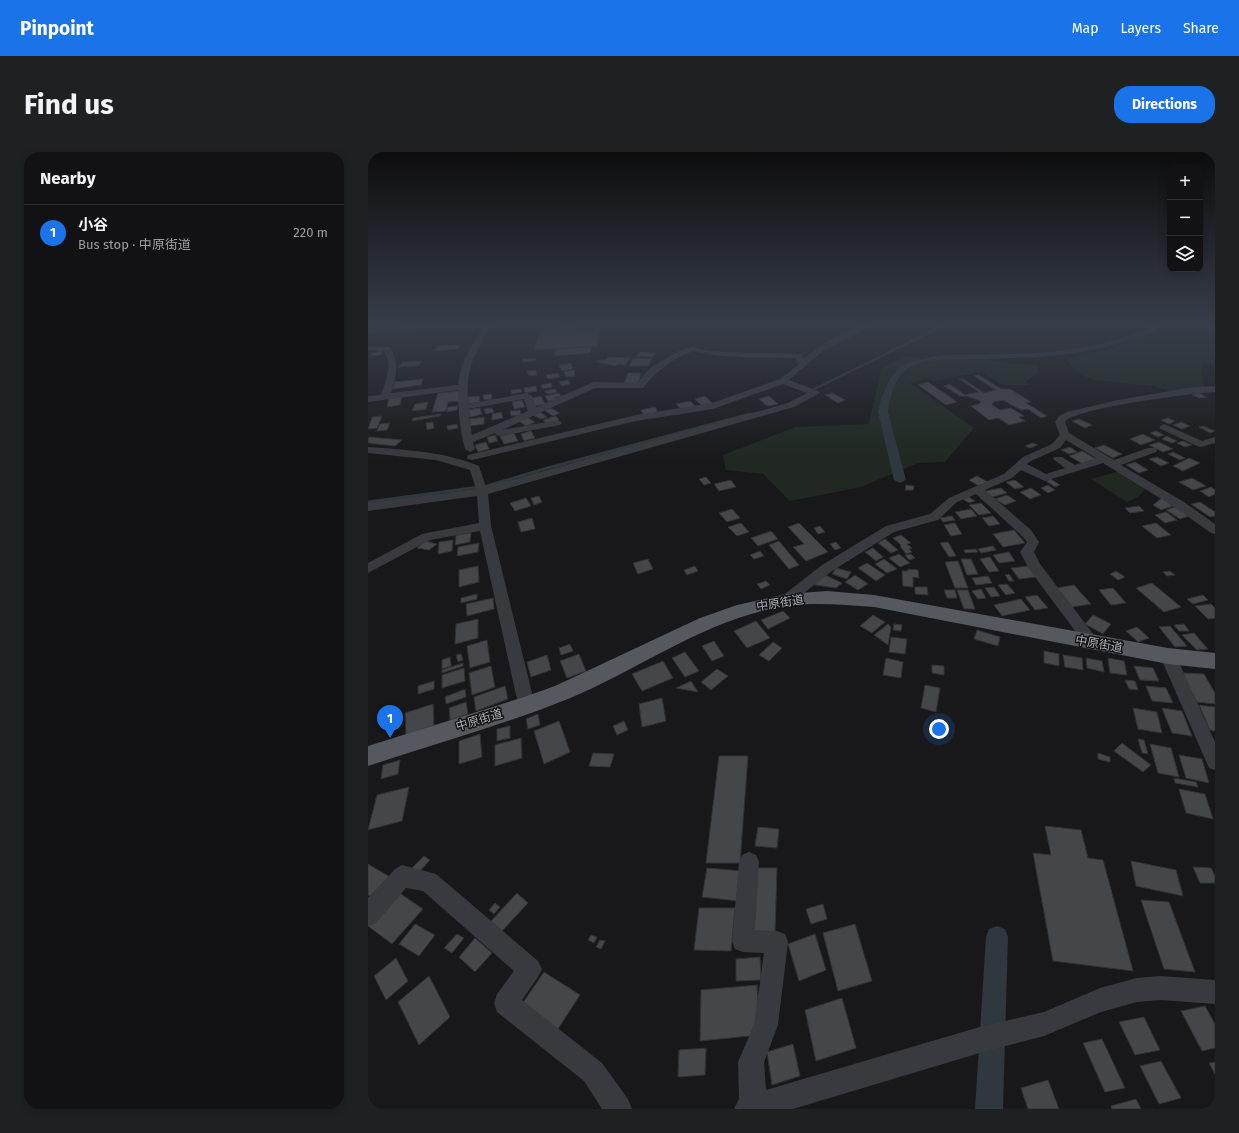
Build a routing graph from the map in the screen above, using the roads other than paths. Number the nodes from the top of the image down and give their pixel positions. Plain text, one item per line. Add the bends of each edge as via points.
1 (393, 371) edge
2 (465, 371) edge
3 (653, 371) edge
4 (796, 371) edge
5 (783, 381) junction
6 (463, 388) junction
7 (1215, 389) edge
8 (386, 397) junction
9 (368, 399) edge
10 (464, 408) junction
11 (533, 412) junction
12 (557, 423) dead end
13 (1169, 431) dead end
14 (483, 435) junction
15 (1065, 435) junction
16 (1215, 440) edge
17 (468, 441) junction
18 (368, 450) edge
19 (1153, 451) dead end
20 (472, 457) junction
21 (1058, 460) dead end
22 (1109, 462) junction
23 (1020, 466) junction
24 (475, 468) junction
25 (1073, 469) junction
26 (481, 489) junction
27 (977, 489) junction
28 (368, 507) edge
29 (484, 526) junction
30 (1215, 530) edge
31 (368, 569) edge
32 (786, 600) junction
33 (1092, 643) junction
34 (1168, 656) junction
35 (1215, 661) edge
36 (527, 705) junction
37 (368, 756) edge
38 (1215, 762) edge
39 (749, 862) dead end
40 (368, 915) edge
41 (1215, 992) edge
42 (750, 1108) edge
43 (618, 1109) edge

1 - 8 street
2 - 6 street
3 - 11 street via 640,386 594,385
4 - 5 street
5 - 20 street via 713,406 636,418
5 - 26 street via 814,393 791,405
6 - 8 street
6 - 10 street
7 - 15 street via 1180,392 1070,414 1060,422
8 - 9 street
10 - 11 street via 526,396
10 - 17 street
11 - 14 street
12 - 14 street
13 - 16 street via 1201,444
14 - 17 street
15 - 22 street
15 - 23 street via 1056,446 1027,459
17 - 20 street
18 - 24 street via 447,458 462,461
19 - 22 street
20 - 24 street
21 - 25 street
22 - 25 street
22 - 30 street via 1180,505
23 - 25 street via 1045,478
23 - 27 street via 1008,476
24 - 26 street
26 - 28 street
26 - 29 street
27 - 32 street via 953,500 934,517 885,532 827,568
27 - 33 street via 1027,533 1033,542 1027,552 1034,566
29 - 31 street via 426,537
29 - 36 street
32 - 33 main road, 中原街道 via 827,597 874,601
32 - 36 main road, 中原街道 via 743,610 707,623 562,692
33 - 34 main road, 中原街道
34 - 35 main road, 中原街道
34 - 38 street
36 - 37 main road, 中原街道
39 - 42 street via 743,942 777,942 766,1025 751,1062
40 - 43 street via 402,876 428,882 530,969 506,1003 593,1072
41 - 42 street via 1160,988 1137,990 1100,1000 1044,1024

